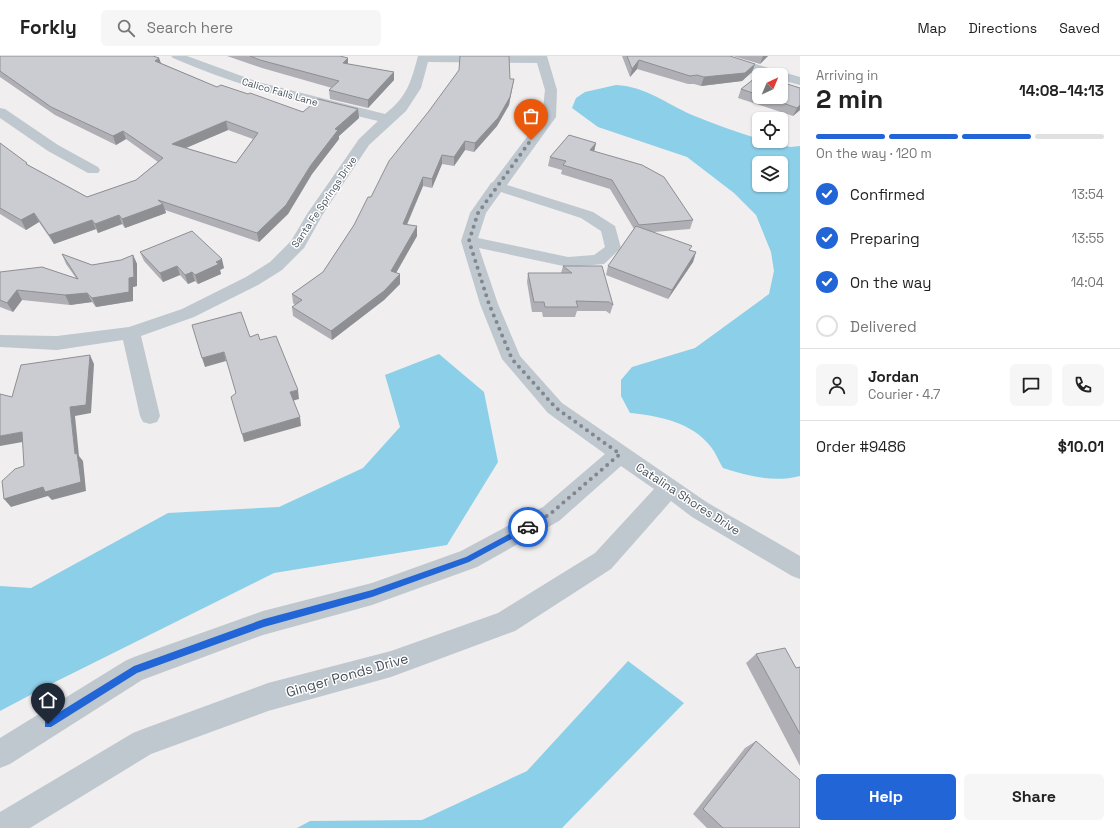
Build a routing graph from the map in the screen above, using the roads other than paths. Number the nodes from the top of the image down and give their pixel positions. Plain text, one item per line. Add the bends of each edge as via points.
1 (177, 56) edge
2 (715, 56) edge
3 (424, 57) edge
4 (542, 58) edge
5 (756, 68) edge
6 (788, 77) edge
7 (800, 81) edge
8 (0, 112) edge
9 (387, 119) junction
10 (93, 170) dead end
11 (496, 186) junction
12 (469, 241) junction
13 (131, 333) junction
14 (0, 341) edge
15 (150, 416) dead end
16 (620, 454) junction
17 (669, 488) junction
18 (800, 568) edge
19 (0, 754) edge
20 (2, 828) edge

1 - 9 street, Calico Falls Lane via 248,84
2 - 5 street
3 - 4 street
3 - 9 street, Santa Fe Springs Drive via 415,88 401,108
4 - 11 street via 551,90 549,117
6 - 7 street
8 - 10 street via 53,148
9 - 13 street, Santa Fe Springs Drive via 364,142 298,244 276,266 188,313
11 - 12 street via 478,213
11 - 12 street via 587,215 609,229 613,248 598,260 568,262
12 - 16 street, Catalina Shores Drive via 489,304 512,359 556,408
13 - 14 street, Santa Fe Springs Drive via 57,343
13 - 15 street
16 - 17 street, Catalina Shores Drive
16 - 19 street via 550,514 469,559 372,594 264,623 134,670
17 - 18 street, Catalina Shores Drive via 700,510
17 - 20 street, Ginger Ponds Drive via 603,561 506,622 391,664 268,697 143,743

